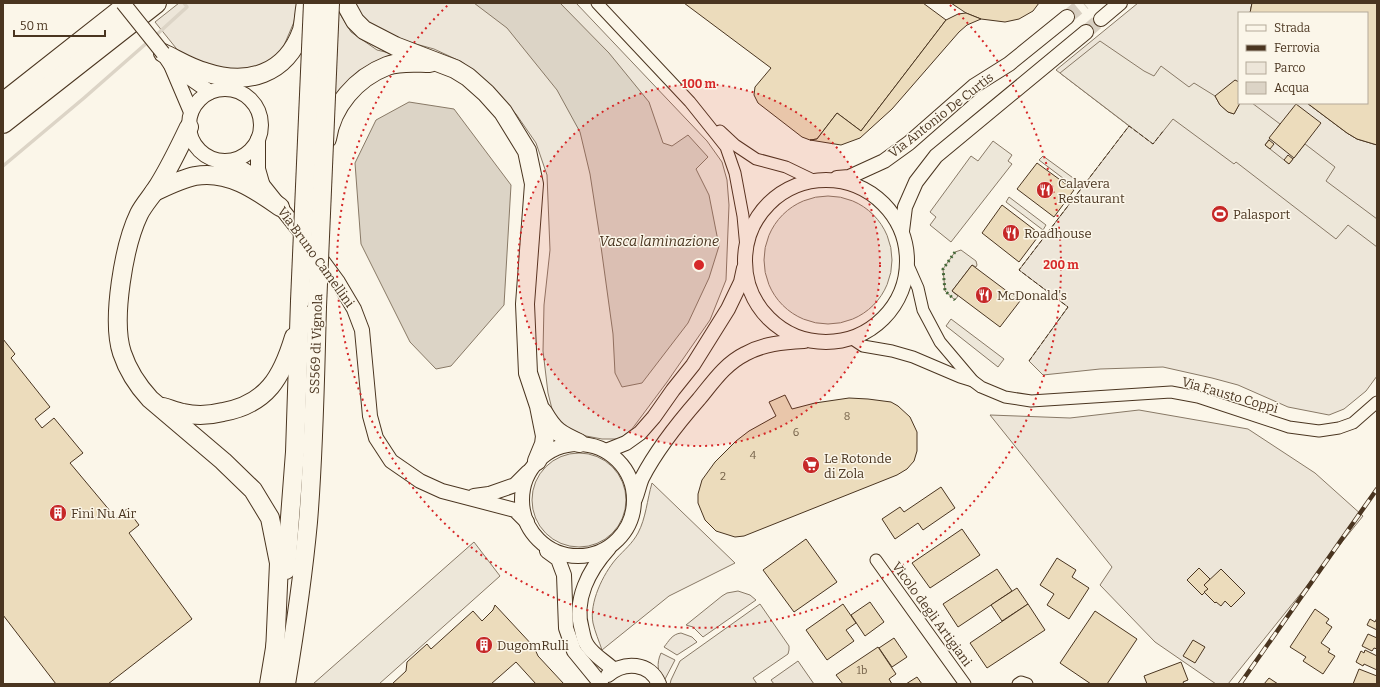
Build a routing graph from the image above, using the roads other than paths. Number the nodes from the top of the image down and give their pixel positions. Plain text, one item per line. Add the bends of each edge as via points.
1 (123, 3) edge
2 (130, 3) edge
3 (156, 3) edge
4 (306, 3) edge
5 (313, 3) edge
6 (330, 3) edge
7 (345, 3) edge
8 (597, 3) edge
9 (1120, 3) edge
10 (1067, 17) tunnel mouth
11 (1101, 19) tunnel mouth
12 (1086, 32) tunnel mouth
13 (167, 59) junction
14 (439, 63) junction
15 (210, 92) junction
16 (3, 103) edge
17 (700, 114) junction
18 (190, 120) junction
19 (3, 123) edge
20 (258, 140) junction
21 (218, 161) junction
22 (322, 165) junction
23 (819, 180) junction
24 (262, 184) junction
25 (154, 192) junction
26 (280, 207) junction
27 (902, 232) junction
28 (746, 248) junction
29 (908, 263) junction
30 (745, 264) junction
31 (300, 309) junction
32 (851, 338) junction
33 (814, 341) junction
34 (973, 381) junction
35 (1377, 402) edge
36 (158, 405) junction
37 (539, 406) junction
38 (579, 443) junction
39 (606, 451) junction
40 (535, 463) junction
41 (464, 497) junction
42 (634, 503) junction
43 (527, 522) junction
44 (536, 536) junction
45 (614, 543) junction
46 (876, 560) dead end
47 (275, 653) junction
48 (614, 670) junction
49 (270, 684) edge
50 (286, 684) edge
51 (602, 684) edge
52 (659, 684) edge
53 (965, 684) edge
54 (1018, 684) edge
55 (1027, 684) edge

1 - 13 street, bridge
2 - 16 highway
3 - 19 highway
4 - 13 highway via 302,29 292,51 279,65 263,73 248,78 226,78
5 - 31 highway, SS569 di Vignola, bridge
6 - 22 highway, SS569 di Vignola, bridge
7 - 14 highway via 355,21 364,30 395,46
8 - 17 street
9 - 11 street
10 - 23 street, Via Antonio De Curtis via 1009,64 974,86 909,143 884,161 849,176
12 - 27 street, Via Antonio De Curtis via 936,156 913,188 905,207
13 - 15 street
13 - 18 street
14 - 22 highway, bridge via 388,66 361,81 338,107 327,134
14 - 37 highway via 468,77 486,93 503,112 527,151 534,184 525,304 528,373
15 - 18 street via 199,100
15 - 20 street via 229,89 242,94 253,103 260,121
17 - 23 street via 756,159
17 - 28 street via 726,147 735,173 744,216
18 - 21 street via 190,135 198,149
18 - 25 highway via 173,161
20 - 21 street via 253,148 237,159
20 - 24 street via 258,169
21 - 24 street via 238,166
22 - 50 highway, SS569 di Vignola, bridge via 308,522 296,627
23 - 27 street via 842,181 872,193 891,212
23 - 28 street, Via Antonio De Curtis via 794,186 777,196 762,211 752,228
24 - 26 street, Via Bruno Camellini
25 - 26 highway via 195,176 212,175 228,177 264,195
25 - 36 highway via 140,212 129,240 120,289 119,336 122,352 139,388
26 - 41 street, Via Bruno Camellini via 338,282 354,309 362,330 370,416 376,438 391,460 420,481
27 - 29 street
28 - 30 street, Via Antonio De Curtis
29 - 32 street via 902,291 891,310 876,325
29 - 34 street, Via Fausto Coppi via 923,310 940,342
30 - 33 street via 751,291 766,315 788,332
30 - 39 street via 728,309 693,365 640,433 626,443
31 - 36 highway via 289,352 277,379 258,399 234,410 205,415 184,413
31 - 47 highway, SS569 di Vignola via 295,452 286,574
32 - 33 street via 839,341
32 - 34 street, Via Fausto Coppi via 863,346 913,357
33 - 42 street via 774,343 731,362 682,418 652,460 641,480
34 - 35 street, Via Fausto Coppi via 1005,397 1032,401 1171,392 1198,397 1289,426 1319,431 1353,423
36 - 47 highway via 253,490 270,518 279,563
37 - 38 highway via 550,425 560,435
37 - 40 highway via 545,436
38 - 39 street
38 - 40 street via 553,450
39 - 42 street via 618,460 627,473 633,487
40 - 41 street, Via Bruno Camellini via 515,485 490,494
40 - 43 street via 526,480 522,496
41 - 43 street, Via Bruno Camellini via 515,510
42 - 45 street via 625,531
43 - 44 street
44 - 45 street via 546,546 559,553 574,556 602,551
44 - 51 street via 541,546 558,559 564,575 566,628 574,651
45 - 48 street via 589,575 579,612 586,644
46 - 53 street, Vicolo degli Artigiani
47 - 49 highway, SS569 di Vignola
48 - 51 street
48 - 52 street via 633,665 643,668 651,673
54 - 55 street

